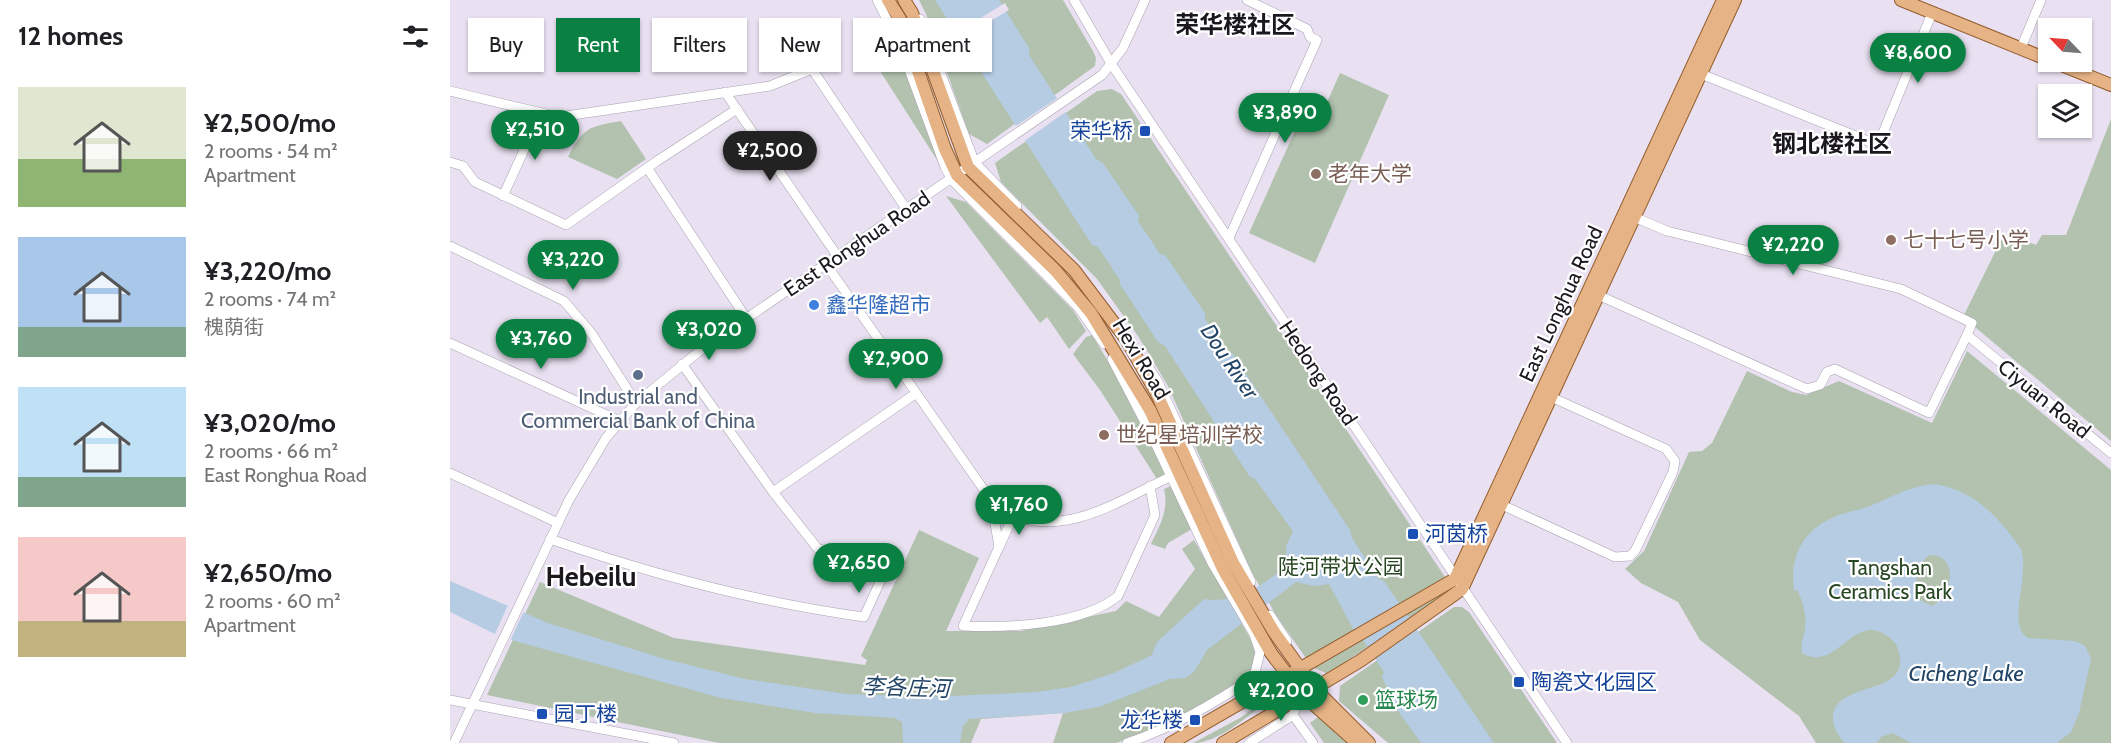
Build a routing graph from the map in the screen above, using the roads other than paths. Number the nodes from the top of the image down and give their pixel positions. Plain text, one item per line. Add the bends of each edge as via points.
1 (877, 0) edge
2 (888, 0) edge
3 (904, 0) edge
4 (1074, 0) edge
5 (1145, 0) edge
6 (1246, 0) edge
7 (1723, 0) edge
8 (1735, 0) edge
9 (1901, 0) edge
10 (2041, 0) edge
11 (911, 6) edge
12 (1932, 13) junction
13 (886, 18) edge
14 (899, 18) edge
15 (901, 18) edge
16 (2021, 48) junction
17 (2038, 55) edge
18 (1112, 64) junction
19 (910, 72) edge
20 (918, 72) edge
21 (2079, 72) edge
22 (1701, 74) junction
23 (2111, 85) edge
24 (450, 91) edge
25 (725, 92) junction
26 (736, 110) junction
27 (542, 113) junction
28 (450, 162) edge
29 (648, 169) junction
30 (963, 171) junction
31 (503, 196) junction
32 (907, 210) junction
33 (1634, 217) junction
34 (1229, 238) junction
35 (450, 246) edge
36 (838, 256) junction
37 (826, 264) junction
38 (1598, 295) junction
39 (746, 318) junction
40 (1967, 335) junction
41 (450, 343) edge
42 (682, 364) junction
43 (915, 394) junction
44 (1551, 397) junction
45 (636, 403) junction
46 (620, 421) junction
47 (2111, 453) edge
48 (450, 473) edge
49 (1172, 476) junction
50 (1150, 486) junction
51 (773, 492) junction
52 (991, 500) junction
53 (1502, 505) junction
54 (1014, 515) junction
55 (558, 524) junction
56 (550, 539) junction
57 (999, 547) junction
58 (1238, 584) junction
59 (1458, 584) junction
60 (1262, 623) junction
61 (1290, 645) dead end
62 (1299, 670) junction
63 (1287, 677) junction
64 (1315, 689) junction
65 (1302, 694) junction
66 (450, 700) edge
67 (472, 704) junction
68 (1293, 715) junction
69 (631, 739) edge
70 (454, 743) edge
71 (674, 743) edge
72 (1127, 743) edge
73 (1171, 743) edge
74 (1223, 743) edge
75 (1249, 743) edge
76 (1313, 743) edge
77 (1357, 743) edge
78 (1369, 743) edge
79 (1567, 743) edge

1 - 13 street
2 - 14 main road, Hexi Road
3 - 11 main road, Hexi Road
4 - 18 street, Hedong Road
5 - 18 street
6 - 34 street via 1307,29 1310,37 1317,40
7 - 59 main road, East Longhua Road
8 - 22 main road, East Longhua Road
9 - 12 main road
10 - 16 street
11 - 15 main road
11 - 30 main road, Hexi Road
12 - 16 main road
12 - 22 street via 1878,145
16 - 17 main road
18 - 30 street, East Ronghua Road via 1070,100
18 - 34 street, Hedong Road
19 - 30 street via 945,167
20 - 30 main road, Hexi Road via 945,149
21 - 23 main road
22 - 33 main road, East Longhua Road
24 - 27 street
25 - 26 street
25 - 27 street via 559,117
25 - 32 street via 770,86 812,69
26 - 29 street
26 - 36 street
27 - 31 street
28 - 31 street via 463,166 474,182
29 - 31 street via 566,225
29 - 39 street
30 - 32 street, East Ronghua Road
30 - 49 street via 1104,345
30 - 58 main road, Hexi Road via 1074,270 1126,339 1156,392
32 - 36 street, East Ronghua Road
33 - 38 main road, East Longhua Road
33 - 40 street, Ciyuan Road via 1668,231 1901,289 1972,323
34 - 59 street, Hedong Road
35 - 45 street via 564,301 590,332
36 - 37 street, East Ronghua Road
37 - 39 street, East Ronghua Road
37 - 43 street
38 - 40 street via 1807,389 1820,386 1827,372 1835,369 1929,413
38 - 44 main road, East Longhua Road
39 - 42 street, East Ronghua Road
40 - 47 street, Ciyuan Road
41 - 46 street
42 - 45 street, East Ronghua Road
42 - 51 street
43 - 51 street
43 - 52 street
44 - 53 main road, East Longhua Road
44 - 53 street via 1666,449 1675,461 1673,472 1635,551 1622,558
45 - 46 street, East Ronghua Road
46 - 55 street, East Ronghua Road via 586,471
48 - 55 street
49 - 50 street
49 - 58 street via 1212,563
50 - 54 street via 1084,517 1029,519
50 - 57 street via 1155,515 1118,596 1109,603 1080,614 1036,622 997,628 963,626
51 - 56 street via 818,549 889,562 864,617 748,597 668,577
52 - 54 street
52 - 57 street
53 - 59 main road, East Longhua Road
54 - 57 street
55 - 56 street, East Ronghua Road
56 - 67 street, East Ronghua Road
58 - 60 main road, Hexi Road
58 - 60 street
59 - 62 main road
59 - 64 main road via 1421,619
59 - 79 street, Hedong Road
60 - 61 street
60 - 62 main road, Hexi Road
60 - 63 main road, Hexi Road
60 - 72 street via 1259,666 1254,677 1166,729
62 - 63 main road
62 - 64 main road, Hexi Road
63 - 65 main road, Hexi Road
63 - 73 main road
64 - 65 main road
64 - 78 main road, Hexi Road
65 - 68 street
65 - 74 main road
65 - 77 main road, Hexi Road
66 - 67 street
67 - 69 street
67 - 70 street, East Ronghua Road
68 - 75 street
68 - 76 street
69 - 71 street

